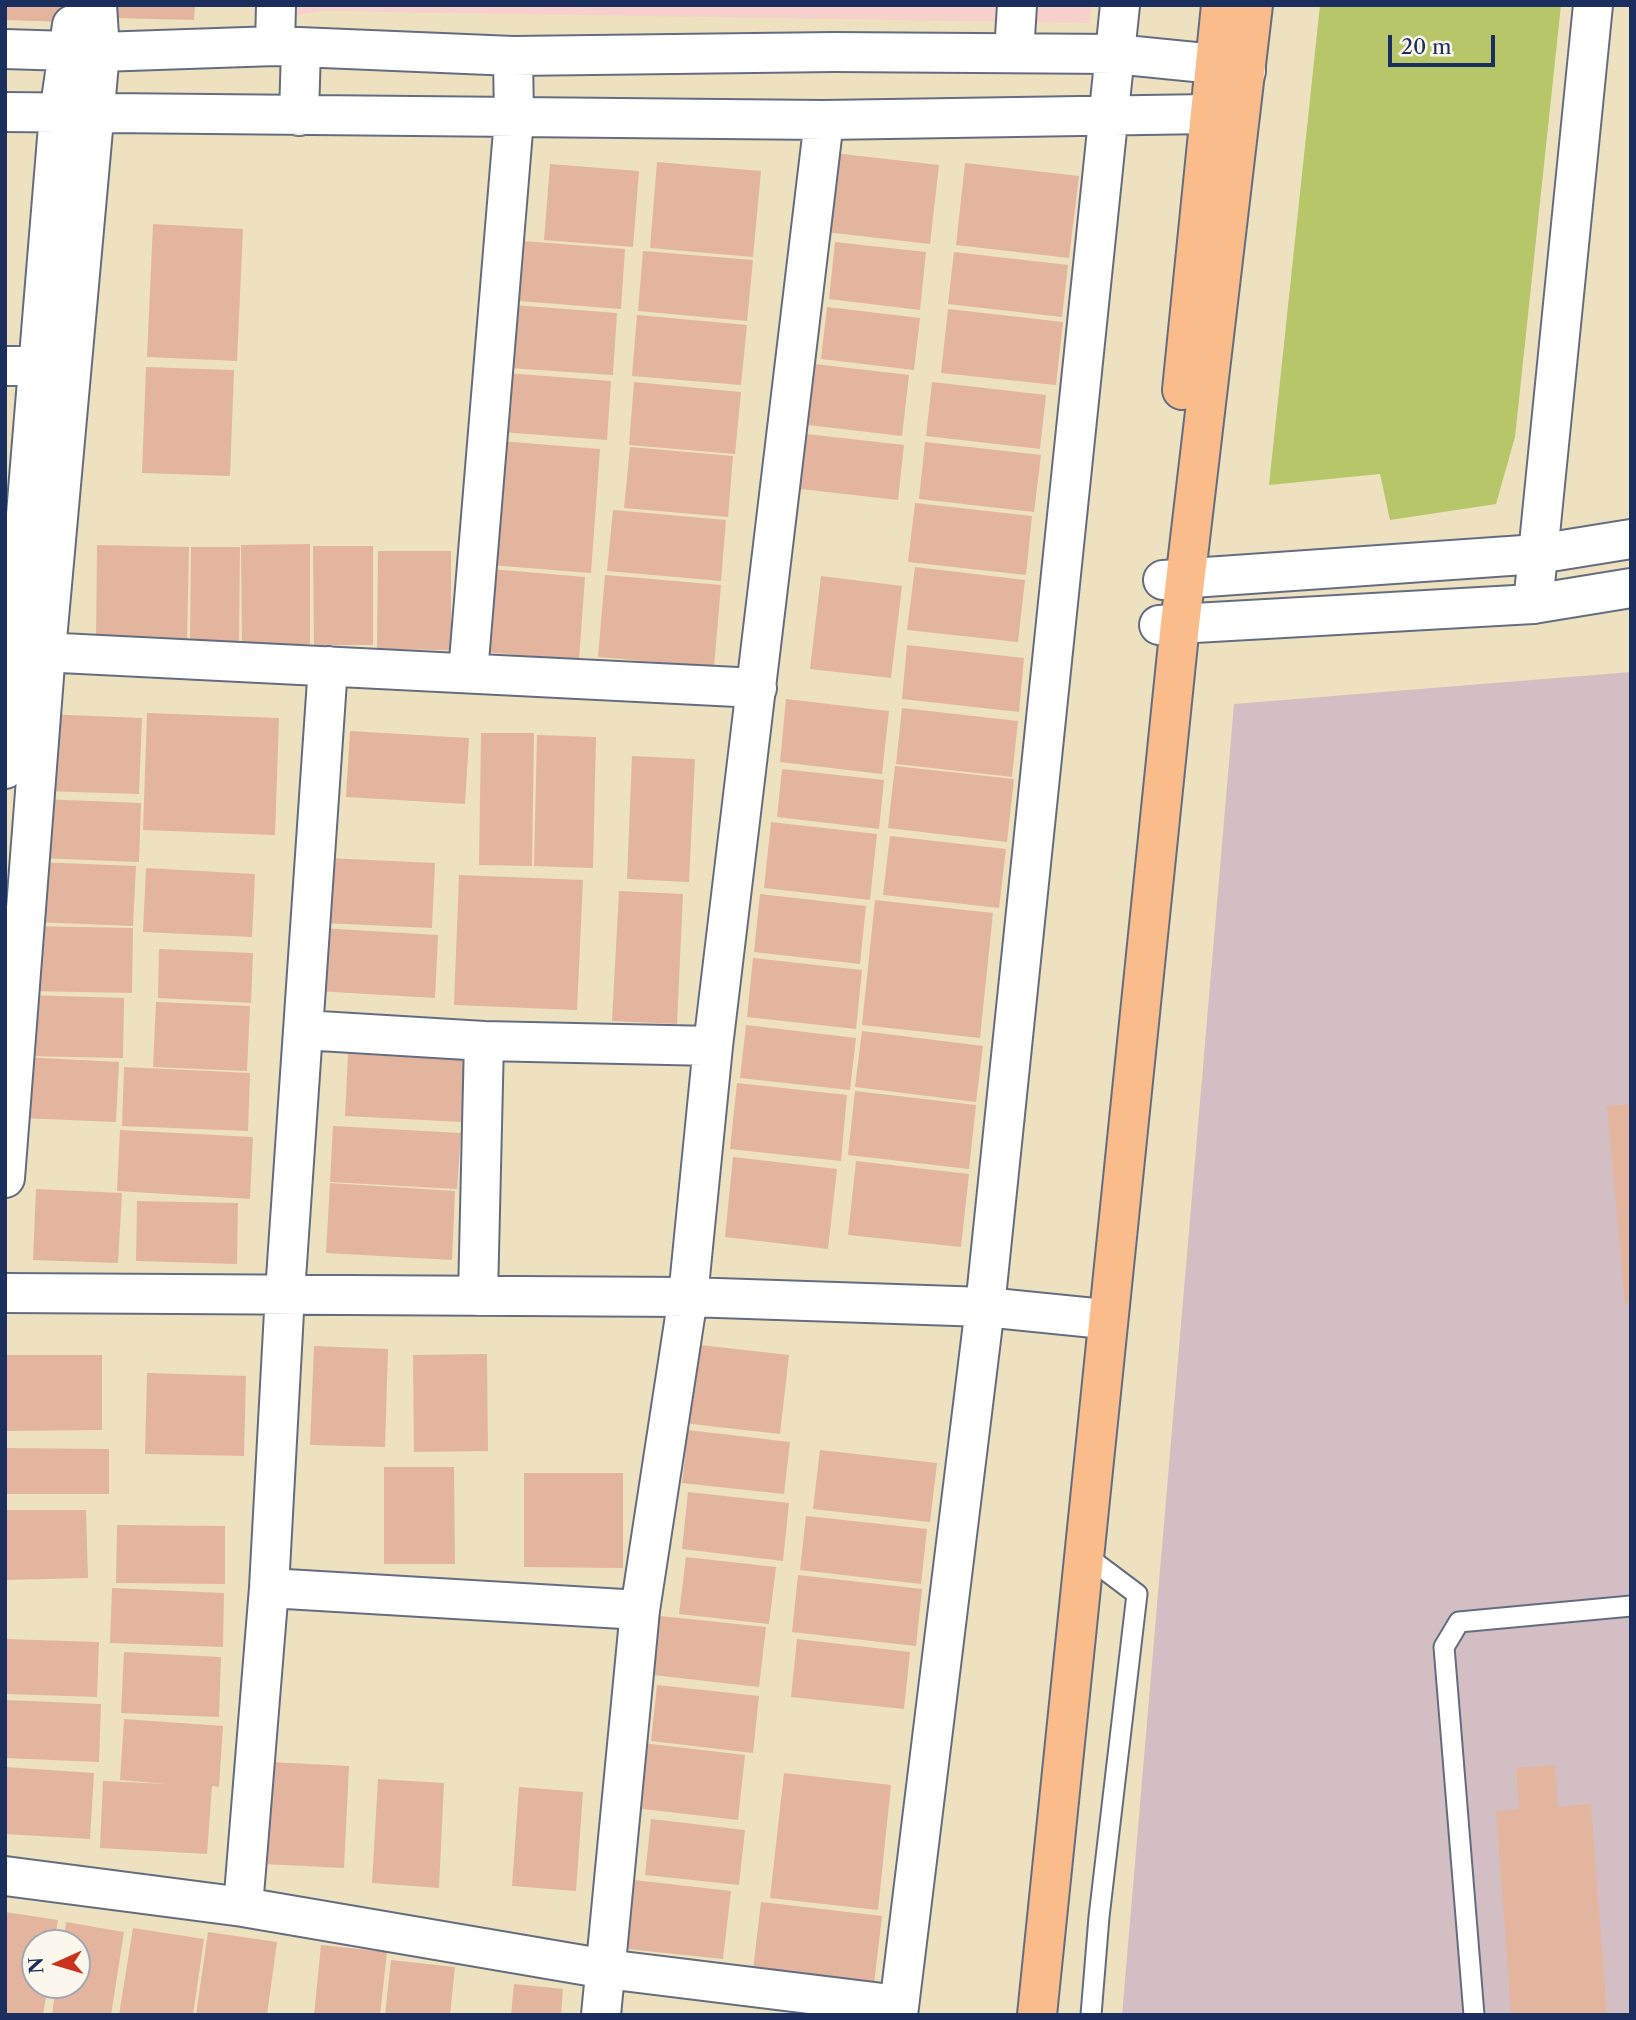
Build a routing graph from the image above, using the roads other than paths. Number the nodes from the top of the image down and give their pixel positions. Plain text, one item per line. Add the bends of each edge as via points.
1 (76, 5) edge
2 (97, 5) edge
3 (276, 5) edge
4 (1017, 5) edge
5 (1120, 5) edge
6 (1221, 5) edge
7 (1253, 5) edge
8 (1593, 5) edge
9 (288, 47) junction
10 (5, 49) edge
11 (84, 52) junction
12 (1014, 53) junction
13 (1115, 54) junction
14 (513, 56) junction
15 (1230, 68) junction
16 (5, 112) edge
17 (76, 113) junction
18 (1209, 114) junction
19 (299, 116) junction
20 (1108, 116) junction
21 (514, 119) junction
22 (824, 120) junction
23 (23, 366) edge
24 (1631, 539) edge
25 (1538, 554) junction
26 (1174, 579) junction
27 (1631, 588) edge
28 (1533, 604) junction
29 (1169, 625) junction
30 (30, 651) junction
31 (328, 666) junction
32 (468, 673) junction
33 (757, 688) junction
34 (5, 769) edge
35 (303, 1030) junction
36 (484, 1041) junction
37 (713, 1046) junction
38 (5, 1178) edge
39 (5, 1293) edge
40 (285, 1293) junction
41 (478, 1296) junction
42 (688, 1297) junction
43 (985, 1307) junction
44 (1094, 1318) junction
45 (1085, 1555) junction
46 (269, 1588) junction
47 (1631, 1606) edge
48 (640, 1610) junction
49 (5, 1876) edge
50 (243, 1907) junction
51 (607, 1969) junction
52 (898, 2010) edge
53 (601, 2015) edge
54 (1018, 2015) edge
55 (1037, 2015) edge
56 (1091, 2015) edge
57 (1475, 2015) edge

1 - 11 street
2 - 11 street
3 - 9 street
4 - 12 street
5 - 13 street
6 - 15 main road
7 - 15 main road
8 - 25 street
9 - 11 street
9 - 14 street
9 - 19 street
10 - 11 street
11 - 17 street
12 - 13 street
12 - 14 street
13 - 15 street
13 - 20 street
14 - 21 street
15 - 18 main road
15 - 26 main road
16 - 17 street
17 - 19 street
17 - 23 street
17 - 30 street via 72,387
18 - 20 street
18 - 26 main road
19 - 21 street
20 - 22 street
20 - 43 street
21 - 22 street
21 - 32 street
22 - 33 street
23 - 30 street
24 - 25 street
25 - 26 street
25 - 28 street
26 - 29 main road
27 - 28 street
28 - 29 street
29 - 44 main road
29 - 45 main road
30 - 31 street
30 - 34 street
30 - 38 street
31 - 32 street
31 - 35 street
32 - 33 street
33 - 37 street
35 - 36 street
35 - 40 street
36 - 37 street
36 - 41 street
37 - 42 street
39 - 40 street
40 - 41 street
40 - 46 street
41 - 42 street
42 - 43 street
42 - 48 street
43 - 44 street
43 - 52 street
44 - 54 main road
45 - 55 main road
45 - 56 lane via 1137,1594
46 - 48 street
46 - 50 street
47 - 57 lane via 1459,1622 1444,1647
48 - 51 street
49 - 50 street
50 - 51 street
51 - 52 street
51 - 53 street

